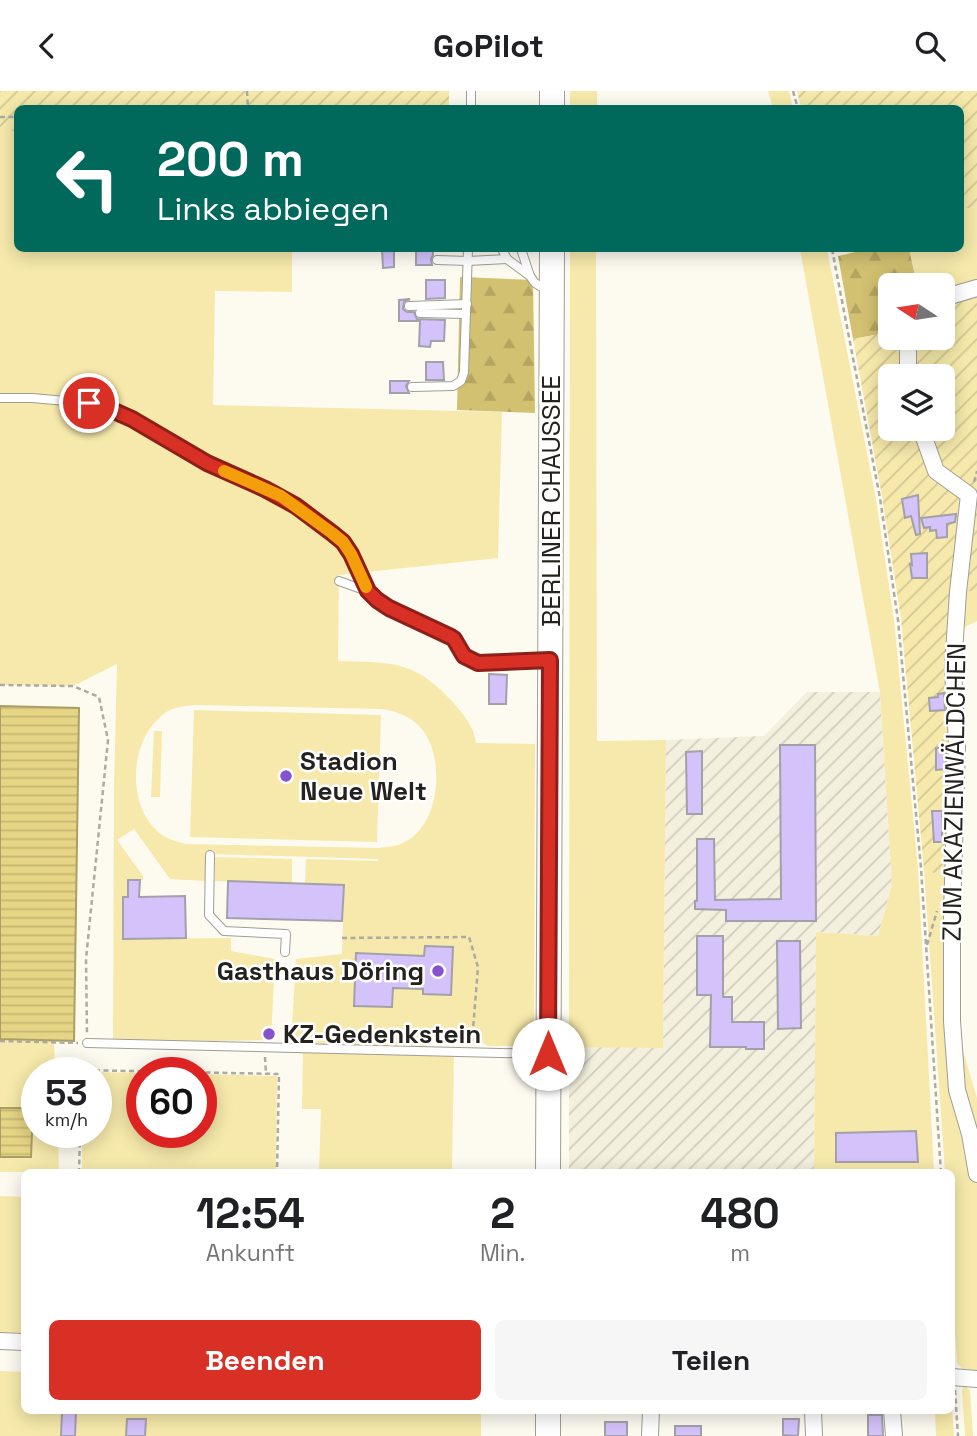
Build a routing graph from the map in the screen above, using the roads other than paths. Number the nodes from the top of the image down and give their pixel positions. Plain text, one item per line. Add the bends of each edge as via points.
1 (468, 252) edge
2 (504, 252) edge
3 (523, 252) edge
4 (551, 252) edge
5 (507, 259) junction
6 (437, 260) dead end
7 (468, 261) junction
8 (541, 281) junction
9 (977, 288) edge
10 (956, 294) edge
11 (467, 304) junction
12 (409, 306) dead end
13 (420, 313) dead end
14 (466, 314) junction
15 (412, 387) dead end
16 (0, 398) edge
17 (925, 441) edge
18 (339, 581) dead end
19 (368, 591) junction
20 (550, 660) junction
21 (210, 855) dead end
22 (285, 952) dead end
23 (87, 1043) road end
24 (548, 1054) junction
25 (548, 1169) edge
26 (977, 1174) edge
27 (0, 1341) edge
28 (21, 1342) edge
29 (955, 1377) edge
30 (977, 1379) edge
31 (548, 1414) edge
32 (650, 1414) edge
33 (813, 1414) edge
34 (892, 1414) edge
35 (548, 1436) edge
36 (650, 1436) edge
37 (814, 1436) edge
38 (894, 1436) edge

1 - 7 lane
2 - 5 lane
3 - 8 lane
4 - 8 main road, BERLINER CHAUSSEE
5 - 7 lane
5 - 8 lane
6 - 7 lane
7 - 11 lane
8 - 20 main road, BERLINER CHAUSSEE
9 - 10 street
11 - 12 lane
11 - 14 lane
13 - 14 lane
14 - 15 lane via 461,381 453,386
16 - 19 lane via 89,403 114,411 207,463 281,496 343,542
17 - 26 street, ZUM AKAZIENWÄLDCHEN via 936,471 969,495 953,668 957,746 952,1021 957,1090
18 - 19 lane
19 - 20 lane via 383,604 454,639 464,656 474,662
20 - 24 main road, BERLINER CHAUSSEE
21 - 22 lane via 209,915 223,931 286,935
23 - 24 lane
24 - 25 main road, BERLINER CHAUSSEE
27 - 28 street
29 - 30 street
31 - 35 main road
32 - 36 street
33 - 37 street
34 - 38 street

